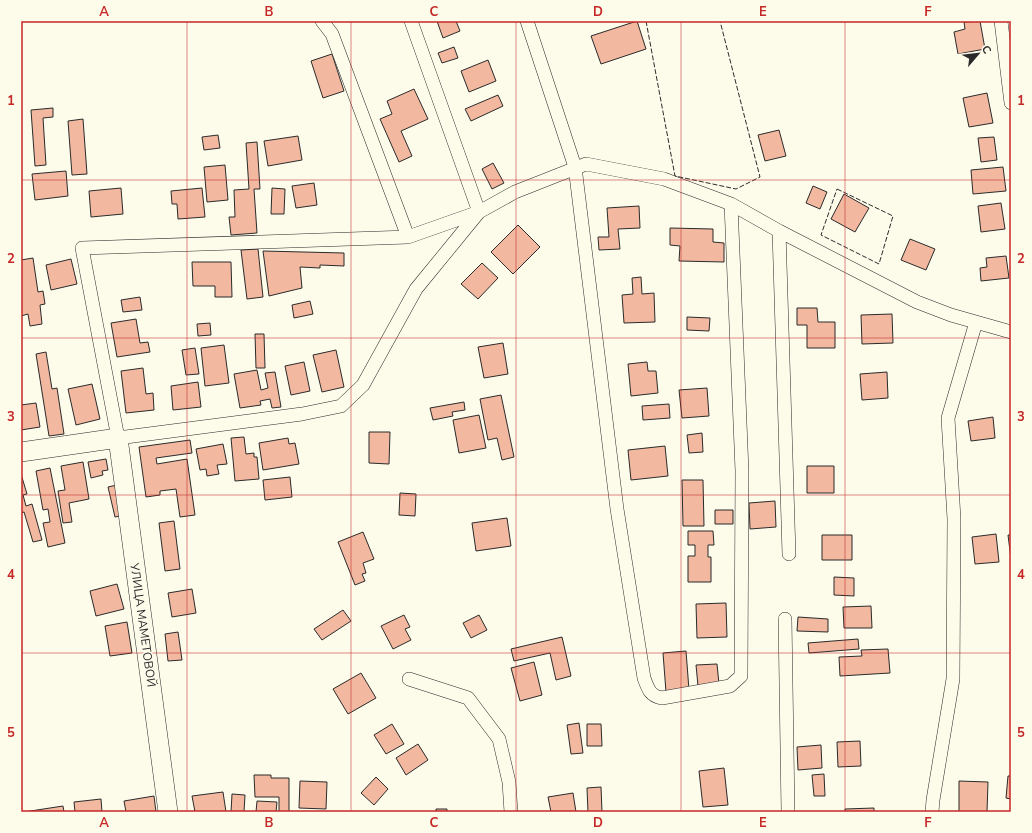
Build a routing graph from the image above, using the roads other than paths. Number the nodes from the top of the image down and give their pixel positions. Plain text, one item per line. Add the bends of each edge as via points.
1 (322, 21) edge
2 (410, 21) edge
3 (526, 21) edge
4 (1001, 21) edge
5 (1011, 103) edge
6 (575, 167) junction
7 (731, 204) junction
8 (480, 212) junction
9 (779, 232) junction
10 (408, 237) junction
11 (976, 322) junction
12 (1011, 332) edge
13 (118, 438) junction
14 (21, 452) edge
15 (789, 554) dead end
16 (785, 619) dead end
17 (409, 679) dead end
18 (168, 812) edge
19 (511, 812) edge
20 (788, 812) edge
21 (932, 812) edge

1 - 10 street via 332,34
2 - 8 street
3 - 6 street
4 - 5 street
6 - 7 street via 586,164 664,179
6 - 7 street via 617,509 644,678 649,691 655,697 662,698 730,686 741,676 742,471
6 - 8 street via 515,192
7 - 9 street
8 - 10 street
8 - 13 street via 416,289 363,385 341,406 302,414
9 - 11 street via 917,302
9 - 15 street
10 - 13 street via 82,248
11 - 12 street
11 - 21 street via 948,418 954,519 953,679
13 - 14 street
13 - 18 street, УЛИЦА МАМЕТОВОЙ
16 - 20 street
17 - 19 street via 468,698 499,739 509,782

